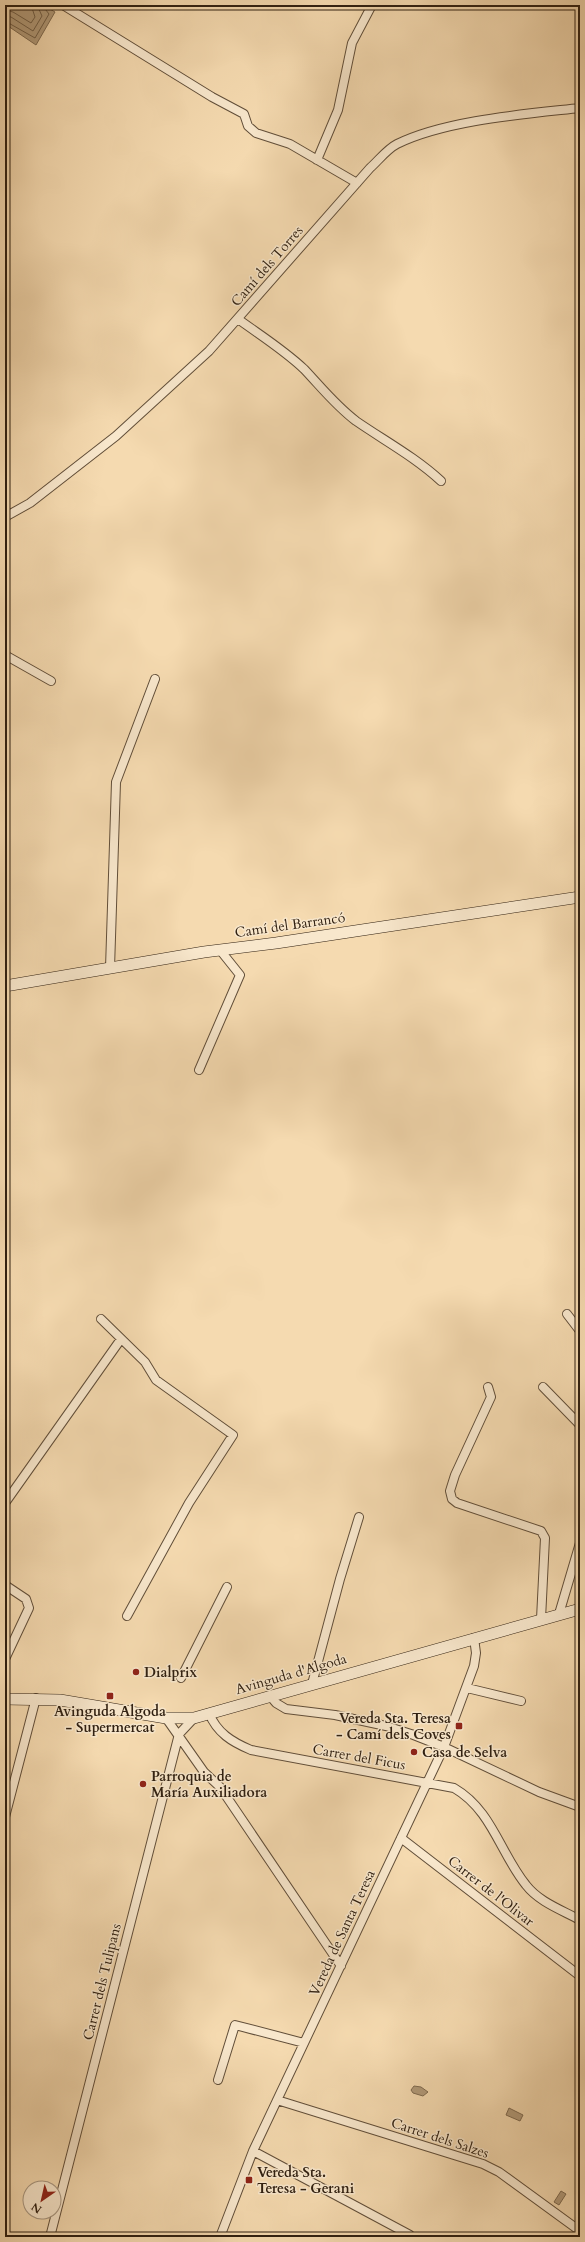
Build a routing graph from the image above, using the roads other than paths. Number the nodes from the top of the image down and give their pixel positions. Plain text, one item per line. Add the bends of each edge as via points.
1 (63, 5) edge
2 (372, 5) edge
3 (580, 108) edge
4 (317, 160) junction
5 (357, 183) junction
6 (238, 319) junction
7 (441, 481) dead end
8 (5, 517) edge
9 (5, 655) edge
10 (155, 679) dead end
11 (51, 681) dead end
12 (580, 897) edge
13 (220, 950) junction
14 (110, 968) junction
15 (5, 986) edge
16 (200, 1070) dead end
17 (567, 1314) dead end
18 (101, 1319) dead end
19 (580, 1331) edge
20 (121, 1339) junction
21 (488, 1387) dead end
22 (543, 1387) dead end
23 (580, 1425) edge
24 (5, 1503) edge
25 (359, 1517) dead end
26 (580, 1543) edge
27 (5, 1585) edge
28 (227, 1587) dead end
29 (580, 1609) edge
30 (559, 1614) junction
31 (127, 1616) dead end
32 (541, 1619) junction
33 (474, 1638) junction
34 (5, 1659) edge
35 (181, 1678) dead end
36 (312, 1684) junction
37 (467, 1688) junction
38 (270, 1696) junction
39 (36, 1698) junction
40 (5, 1699) edge
41 (521, 1701) dead end
42 (209, 1713) junction
43 (166, 1718) junction
44 (194, 1718) junction
45 (179, 1734) junction
46 (444, 1747) junction
47 (427, 1782) junction
48 (580, 1807) edge
49 (5, 1817) edge
50 (401, 1838) junction
51 (580, 1920) edge
52 (341, 1966) junction
53 (580, 1976) edge
54 (304, 2043) junction
55 (218, 2080) dead end
56 (277, 2100) junction
57 (253, 2151) junction
58 (580, 2231) edge
59 (50, 2237) edge
60 (220, 2237) edge
61 (410, 2237) edge

1 - 4 street via 244,114 248,126 256,133 290,144
2 - 4 street via 352,43 338,110
3 - 5 street, Camí dels Torres via 508,116 438,130 396,144
4 - 5 street
5 - 6 street, Camí dels Torres
6 - 7 street via 303,369 328,397 356,421 401,449
6 - 8 street, Camí dels Torres via 209,351 116,436 30,503
9 - 11 street
10 - 14 street via 116,782
12 - 13 street, Camí del Barrancó
13 - 14 street, Camí del Barrancó
13 - 16 street via 240,976
14 - 15 street, Camí del Barrancó
17 - 19 street
18 - 20 street
20 - 24 street
20 - 31 street via 145,1362 156,1380 233,1434 189,1503
21 - 32 street via 491,1397 450,1491 452,1499 457,1503 541,1531 545,1538
22 - 23 street
25 - 36 street
26 - 30 street
27 - 34 street via 26,1599 29,1608
28 - 35 street
29 - 30 street, Avinguda d'Algoda
30 - 32 street, Avinguda d'Algoda
32 - 33 street, Avinguda d'Algoda
33 - 36 street, Avinguda d'Algoda
33 - 37 street, Vereda de Santa Teresa via 475,1659
36 - 38 street, Avinguda d'Algoda
37 - 41 street
37 - 46 street, Vereda de Santa Teresa
38 - 42 street, Avinguda d'Algoda
38 - 46 street via 286,1709 334,1715 386,1726
39 - 40 street, Avinguda d'Algoda
39 - 43 street, Avinguda d'Algoda via 90,1704
39 - 49 street
42 - 44 street, Avinguda d'Algoda
42 - 47 street, Carrer del Ficus via 221,1732 251,1750
43 - 44 street, Avinguda d'Algoda
43 - 45 street
44 - 45 street, Carrer dels Tulipans
45 - 52 street via 204,1772 220,1787
45 - 59 street, Carrer dels Tulipans
46 - 47 street, Vereda de Santa Teresa
46 - 48 street via 539,1792
47 - 50 street, Vereda de Santa Teresa
47 - 51 street, Carrer del Ficus via 454,1788 478,1806 526,1885 544,1900
50 - 52 street, Vereda de Santa Teresa
50 - 53 street, Carrer de l'Olivar
52 - 54 street, Vereda de Santa Teresa
54 - 55 street via 235,2025
54 - 56 street, Vereda de Santa Teresa
56 - 57 street, Vereda de Santa Teresa
56 - 58 street, Carrer dels Salzes via 483,2164 499,2172
57 - 60 street, Vereda de Santa Teresa
57 - 61 street

